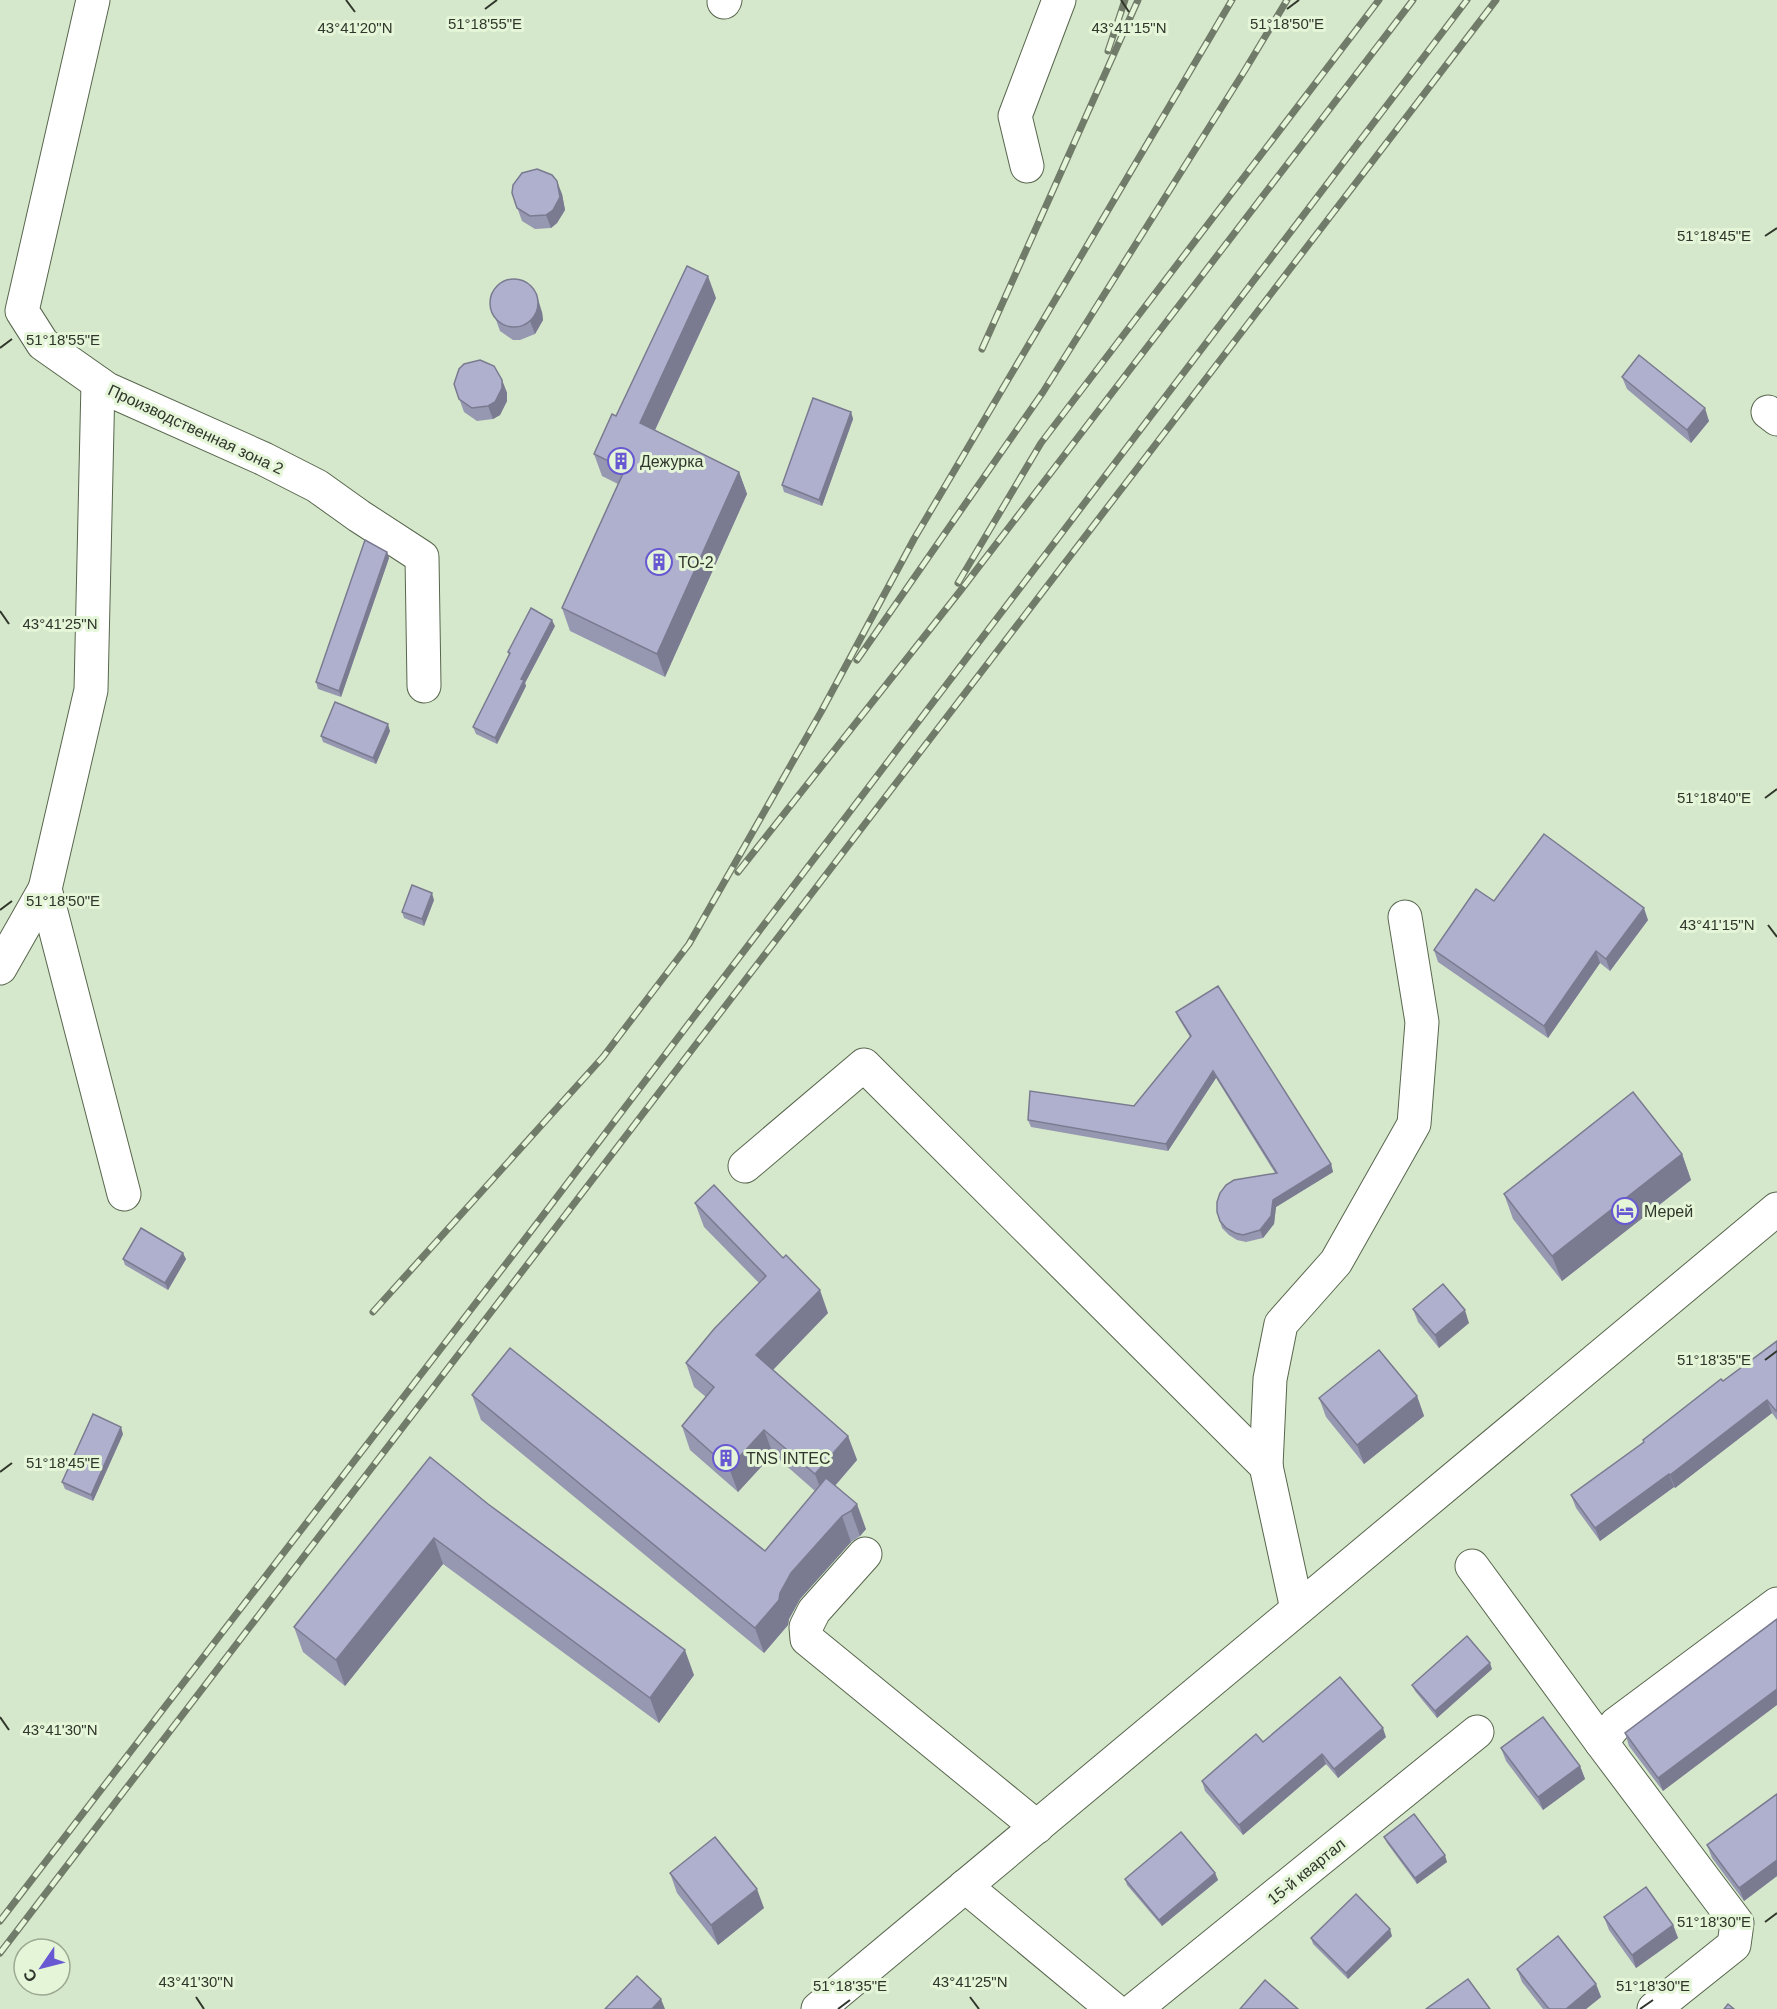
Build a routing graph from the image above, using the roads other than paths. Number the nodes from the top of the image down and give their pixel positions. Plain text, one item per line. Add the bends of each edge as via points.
1 (93, 0) edge
2 (1059, 0) edge
3 (1027, 165) dead end
4 (98, 383) junction
5 (424, 686) dead end
6 (45, 890) junction
7 (1405, 918) dead end
8 (0, 968) edge
9 (745, 1166) dead end
10 (124, 1194) dead end
11 (1777, 1209) edge
12 (1266, 1466) junction
13 (866, 1554) dead end
14 (1472, 1566) dead end
15 (1777, 1604) edge
16 (1297, 1609) junction
17 (1477, 1732) dead end
18 (1601, 1742) junction
19 (1037, 1827) junction
20 (965, 1886) junction
21 (818, 2009) edge
22 (1113, 2009) edge
23 (1135, 2009) edge
24 (1654, 2009) edge

1 - 4 street, Производственная зона 2 via 22,311 43,344
2 - 3 street via 1015,116
4 - 5 street, Производственная зона 2 via 317,486 422,557
4 - 6 street via 91,690
6 - 8 street
6 - 10 street
7 - 12 street via 1422,1022 1414,1124 1336,1262 1281,1324 1270,1379
9 - 12 street via 864,1065
11 - 16 street
12 - 16 street
13 - 19 street via 814,1611 806,1627 807,1639
14 - 18 street
15 - 18 street via 1616,1724
16 - 19 street
17 - 23 street, 15-й квартал
18 - 24 street via 1737,1923 1734,1945
19 - 20 street
20 - 21 street
20 - 22 street

